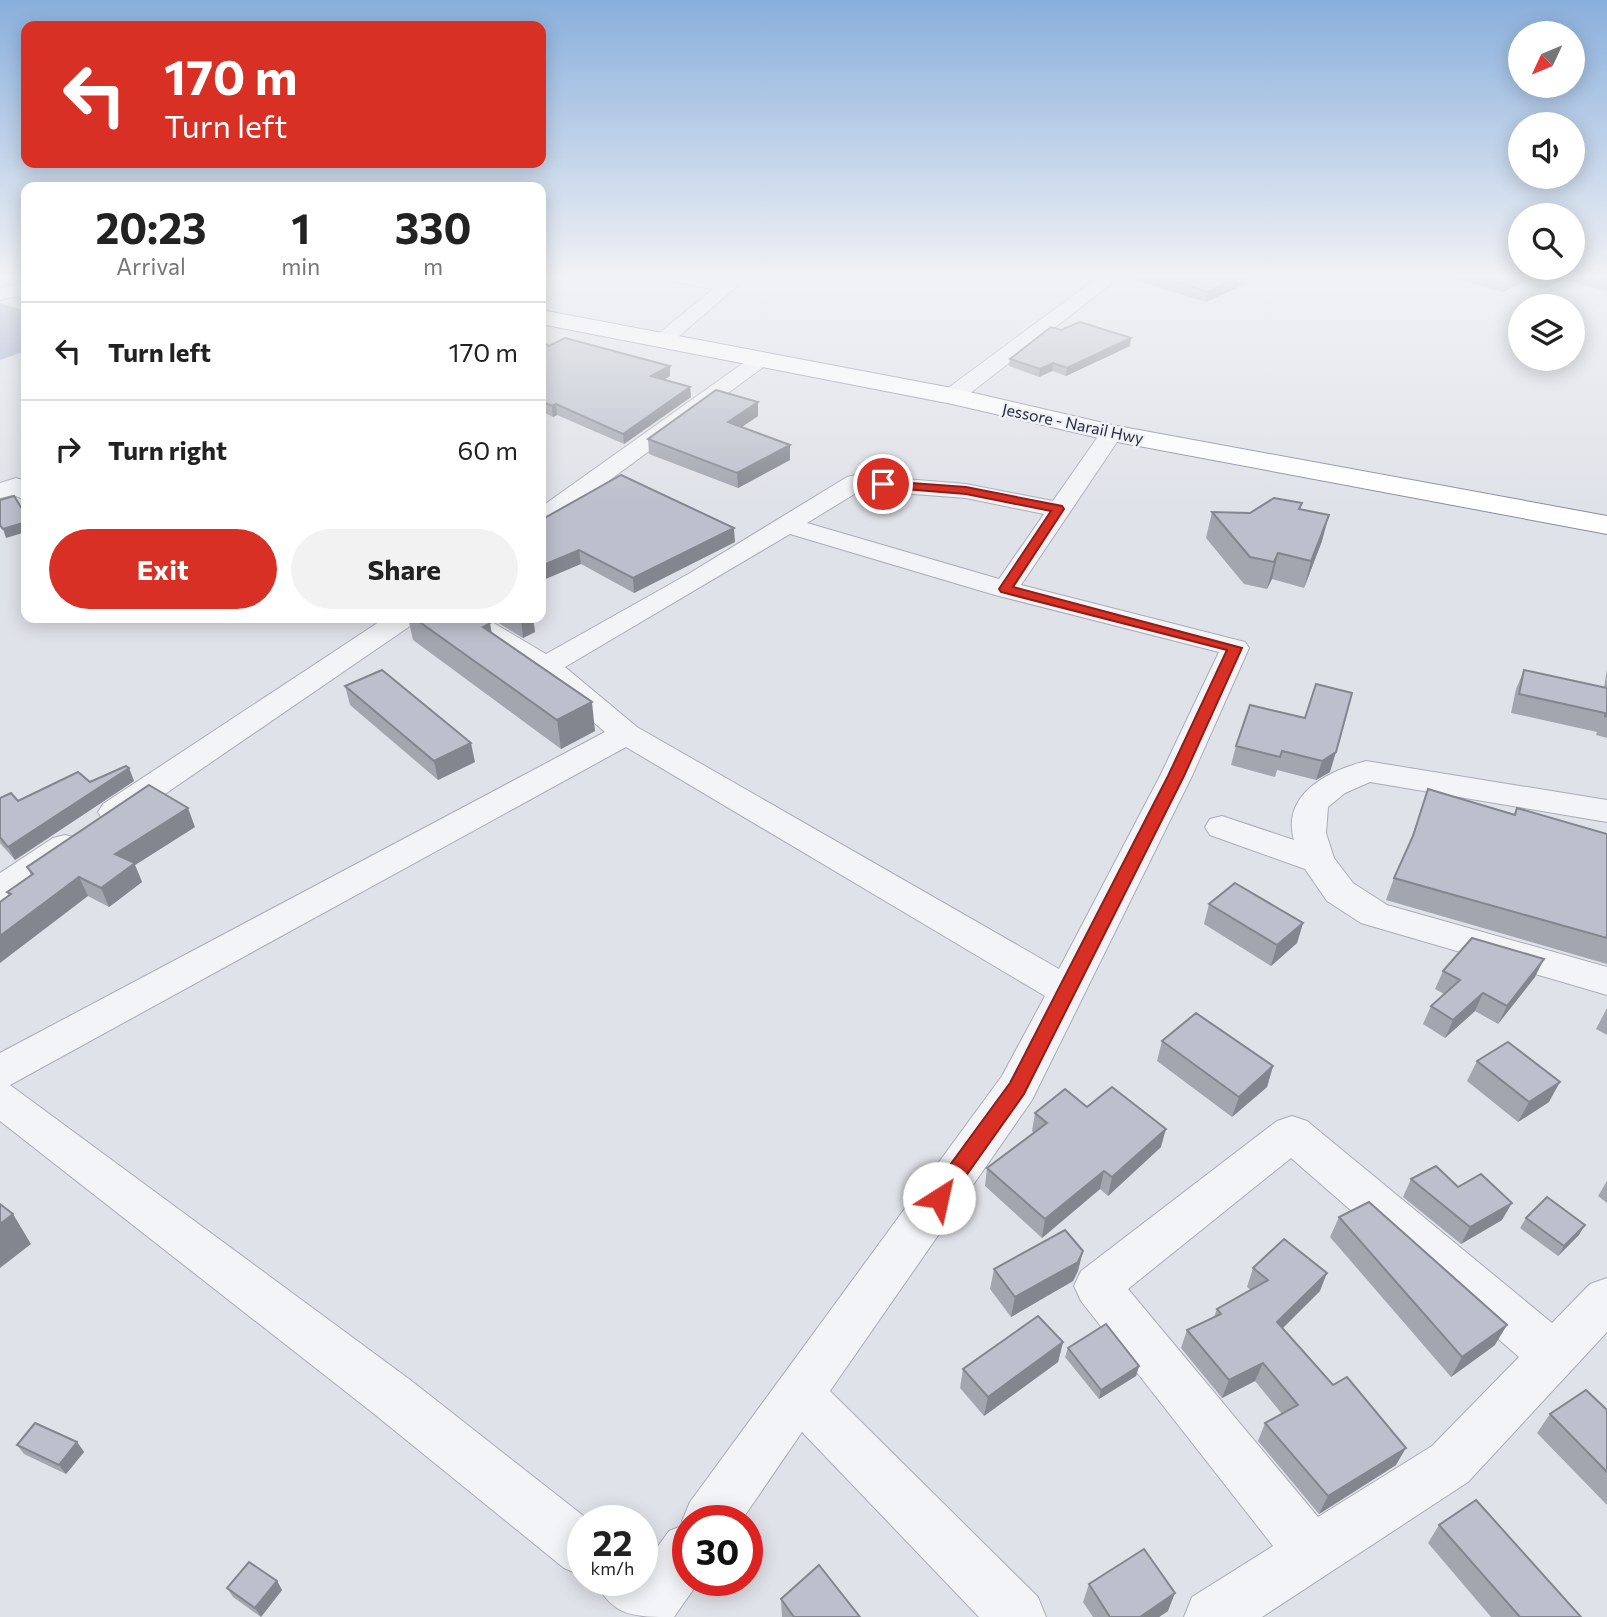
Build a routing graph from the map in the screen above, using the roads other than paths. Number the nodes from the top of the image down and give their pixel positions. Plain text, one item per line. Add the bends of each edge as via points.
1 (734, 352) edge
2 (1010, 352) edge
3 (763, 358) junction
4 (952, 396) junction
5 (1112, 433) junction
6 (21, 489) edge
7 (0, 491) edge
8 (1058, 509) junction
9 (546, 515) edge
10 (787, 525) junction
11 (1607, 526) edge
12 (1005, 589) junction
13 (396, 623) edge
14 (473, 623) edge
15 (546, 666) junction
16 (626, 734) junction
17 (1607, 811) edge
18 (1222, 827) dead end
19 (1317, 861) junction
20 (0, 890) edge
21 (1607, 981) edge
22 (1067, 990) junction
23 (0, 1072) edge
24 (0, 1098) edge
25 (1607, 1299) edge
26 (1553, 1355) junction
27 (799, 1394) junction
28 (720, 1505) edge
29 (567, 1536) edge
30 (1312, 1552) junction
31 (672, 1573) edge
32 (658, 1593) edge
33 (642, 1596) edge
34 (656, 1596) edge
35 (1018, 1617) edge
36 (1212, 1617) edge

1 - 3 highway, Jessore - Narail Hwy
2 - 4 street
3 - 4 highway, Jessore - Narail Hwy
3 - 9 street
4 - 5 highway, Jessore - Narail Hwy
5 - 8 street
5 - 11 highway, Jessore - Narail Hwy
6 - 7 street via 16,485
8 - 10 street via 966,491 856,482
8 - 12 street
10 - 12 street
10 - 15 street
12 - 22 street via 1235,648
13 - 20 street
14 - 15 street
15 - 16 street
16 - 22 street
16 - 23 street
17 - 19 street via 1366,771 1333,786 1312,803 1308,833
18 - 19 street
19 - 21 street via 1340,892 1374,914
22 - 27 street via 1017,1088
24 - 29 street
25 - 26 street
26 - 30 street via 1450,1464
26 - 30 street via 1292,1133 1097,1286
27 - 28 street
27 - 35 street
30 - 36 street
31 - 32 street
33 - 34 street via 651,1603

